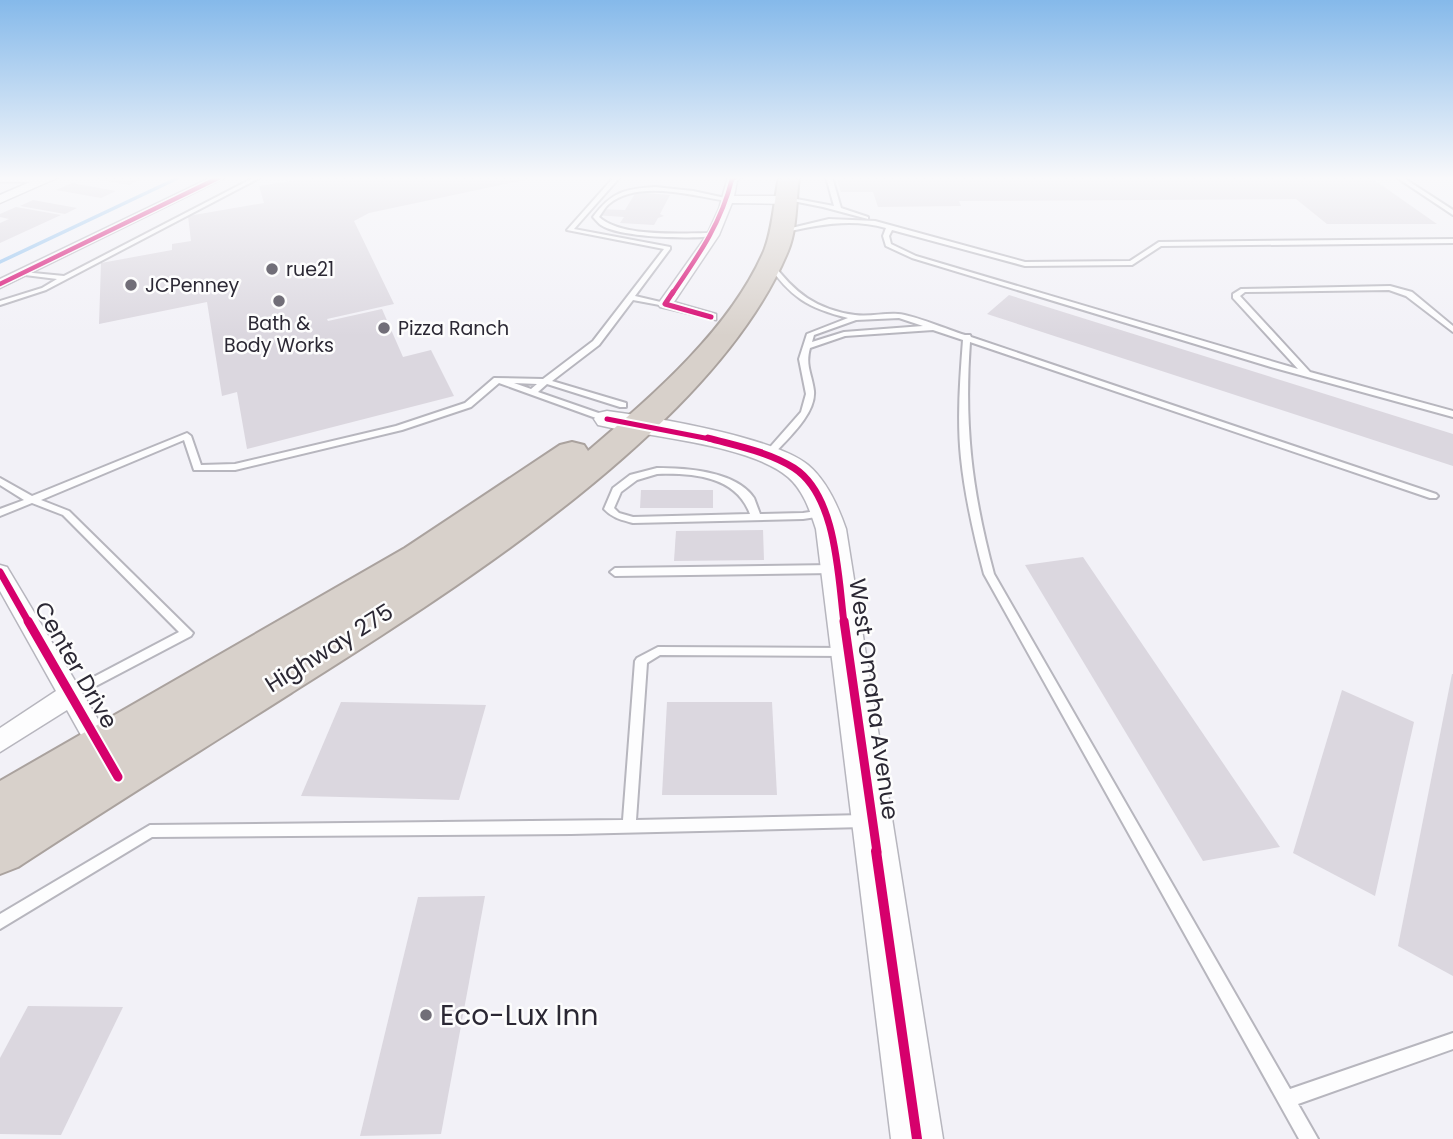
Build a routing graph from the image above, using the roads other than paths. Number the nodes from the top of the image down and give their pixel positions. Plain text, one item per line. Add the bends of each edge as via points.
1 (112, 230) edge
2 (156, 230) edge
3 (571, 230) edge
4 (623, 230) edge
5 (715, 230) edge
6 (760, 230) edge
7 (786, 230) edge
8 (889, 230) edge
9 (902, 230) edge
10 (782, 231) joint
11 (713, 235) junction
12 (1453, 241) edge
13 (770, 263) junction
14 (25, 273) junction
15 (64, 278) junction
16 (0, 284) edge
17 (630, 298) junction
18 (0, 303) edge
19 (665, 304) junction
20 (711, 317) junction
21 (855, 318) junction
22 (937, 328) junction
23 (1453, 330) edge
24 (967, 337) junction
25 (809, 346) junction
26 (1307, 374) junction
27 (497, 380) junction
28 (548, 382) junction
29 (532, 393) junction
30 (1453, 414) edge
31 (624, 415) junction
32 (767, 456) junction
33 (0, 481) edge
34 (1433, 496) dead end
35 (30, 499) junction
36 (825, 512) junction
37 (0, 513) edge
38 (756, 517) junction
39 (836, 569) junction
40 (0, 572) edge
41 (615, 572) dead end
42 (848, 652) junction
43 (71, 694) junction
44 (0, 741) edge
45 (109, 762) junction
46 (0, 807) edge
47 (871, 821) junction
48 (629, 826) junction
49 (0, 850) edge
50 (0, 922) edge
51 (1453, 1041) edge
52 (1287, 1099) junction
53 (917, 1139) edge
54 (1309, 1139) edge

1 - 14 street
2 - 15 lane
3 - 17 lane via 668,248
4 - 11 lane
5 - 11 street
6 - 20 highway
7 - 10 lane
8 - 26 lane via 888,245 914,257
9 - 12 lane via 1025,264 1132,263 1159,244
10 - 13 highway
11 - 19 street
13 - 21 lane via 791,293 827,311
13 - 31 highway via 737,318 698,369
14 - 15 lane
14 - 16 street
15 - 18 lane
17 - 19 lane
17 - 28 lane via 596,343
19 - 20 street
20 - 31 highway
21 - 22 lane via 900,316
21 - 25 lane via 811,334
22 - 24 lane
22 - 25 lane via 844,334
23 - 26 lane via 1409,294 1391,288 1243,290 1236,296
24 - 34 lane
24 - 52 lane via 962,390 965,474 989,574
25 - 32 lane via 803,359 810,394 805,413
26 - 30 lane
27 - 28 lane
27 - 29 lane
27 - 35 lane via 468,405 399,428 235,467 197,468 187,436
28 - 29 lane
28 - 31 lane
29 - 31 lane
31 - 32 street, West Omaha Avenue
31 - 45 highway, Highway 275 via 538,509 425,589
32 - 36 street, West Omaha Avenue via 794,468 815,488
33 - 35 lane
35 - 37 lane
35 - 43 lane via 66,513 187,634
36 - 38 lane
36 - 39 street, West Omaha Avenue
38 - 38 lane via 633,520 609,509 610,496 632,476 695,472 722,479 749,494
39 - 41 lane
39 - 42 street, West Omaha Avenue
40 - 43 street, Center Drive
42 - 47 street, West Omaha Avenue
42 - 48 lane via 657,651 648,656 641,662
43 - 44 street
43 - 45 street, Center Drive
45 - 46 highway, Highway 275
45 - 49 highway, Highway 275
47 - 48 lane
47 - 53 street, West Omaha Avenue
48 - 50 lane via 150,831
51 - 52 lane
52 - 54 lane

